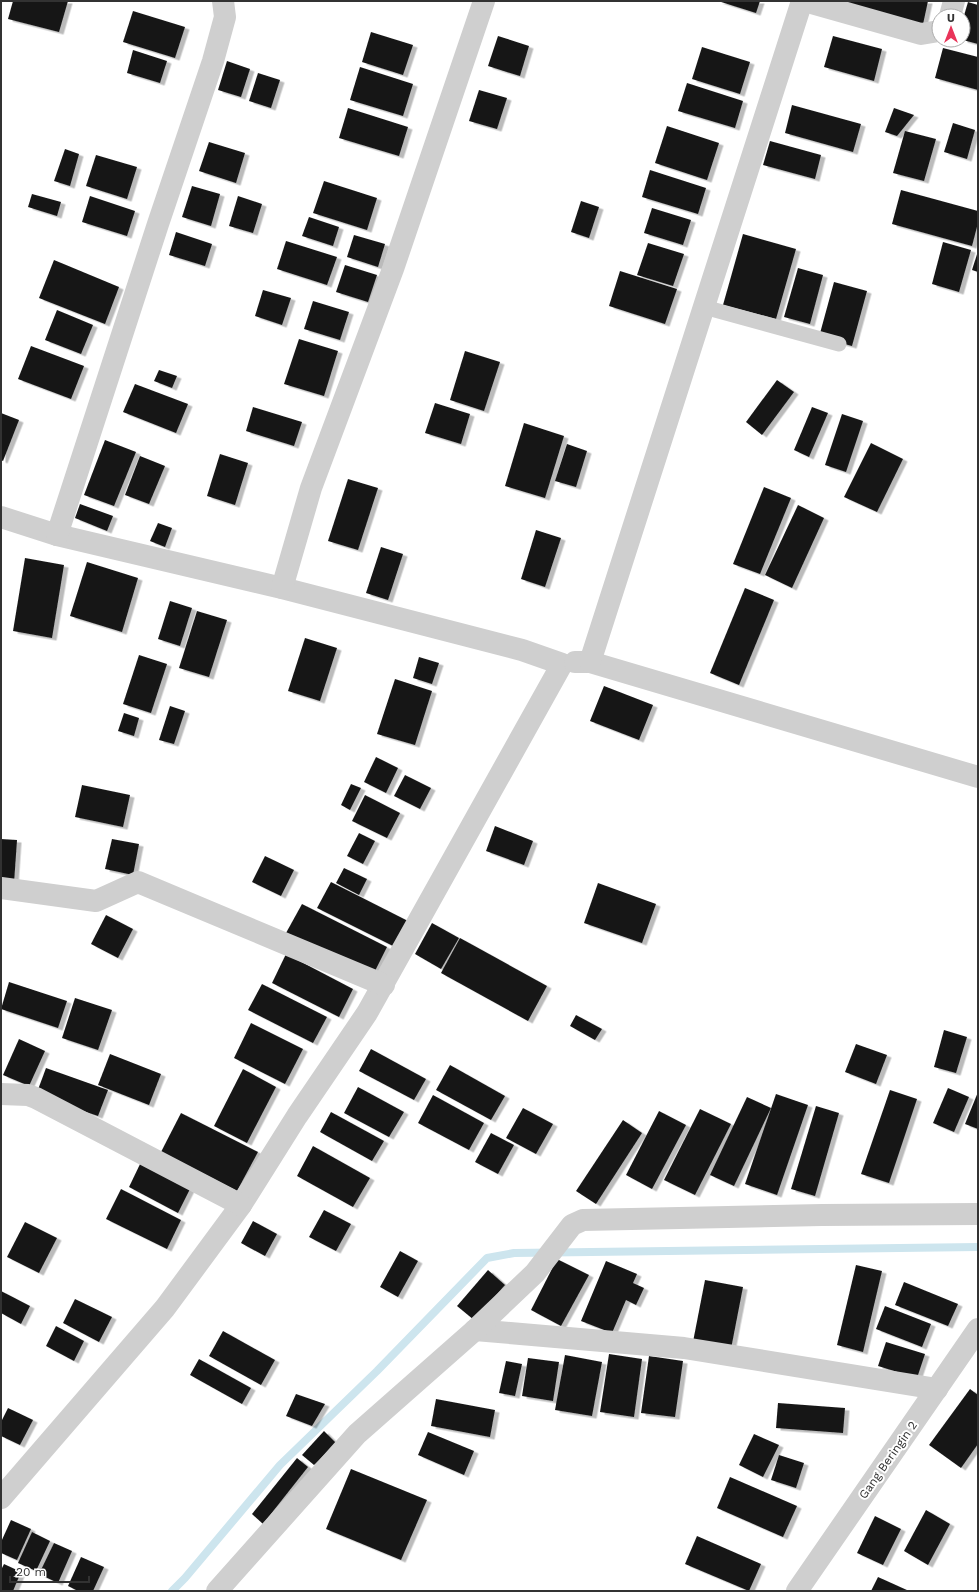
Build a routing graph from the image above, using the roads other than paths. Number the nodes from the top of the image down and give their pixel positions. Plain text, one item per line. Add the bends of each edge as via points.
1 (223, 1) edge
2 (484, 1) edge
3 (803, 1) edge
4 (931, 32) edge
5 (704, 307) junction
6 (839, 344) dead end
7 (1, 517) edge
8 (57, 535) junction
9 (282, 588) junction
10 (590, 662) junction
11 (562, 664) junction
12 (978, 777) edge
13 (1, 888) edge
14 (384, 985) junction
15 (1, 1094) edge
16 (241, 1205) junction
17 (978, 1214) edge
18 (978, 1329) edge
19 (475, 1330) junction
20 (937, 1390) junction
21 (1, 1498) edge
22 (217, 1591) edge
23 (797, 1591) edge

1 - 8 street via 225,17 215,55
2 - 9 street via 390,276 311,488
3 - 4 street via 921,34
3 - 5 street
5 - 6 lane
5 - 10 street
7 - 8 street
8 - 9 street
9 - 11 street via 522,650
10 - 11 street
10 - 12 street
11 - 14 street
13 - 14 street via 96,901 138,882
14 - 16 street
15 - 16 street via 28,1095 36,1098
16 - 21 street via 165,1308
17 - 19 street via 583,1220 572,1225 535,1273
18 - 20 street, Gang Beringin 2
19 - 20 street via 684,1348
19 - 22 street via 357,1434
20 - 23 street, Gang Beringin 2

